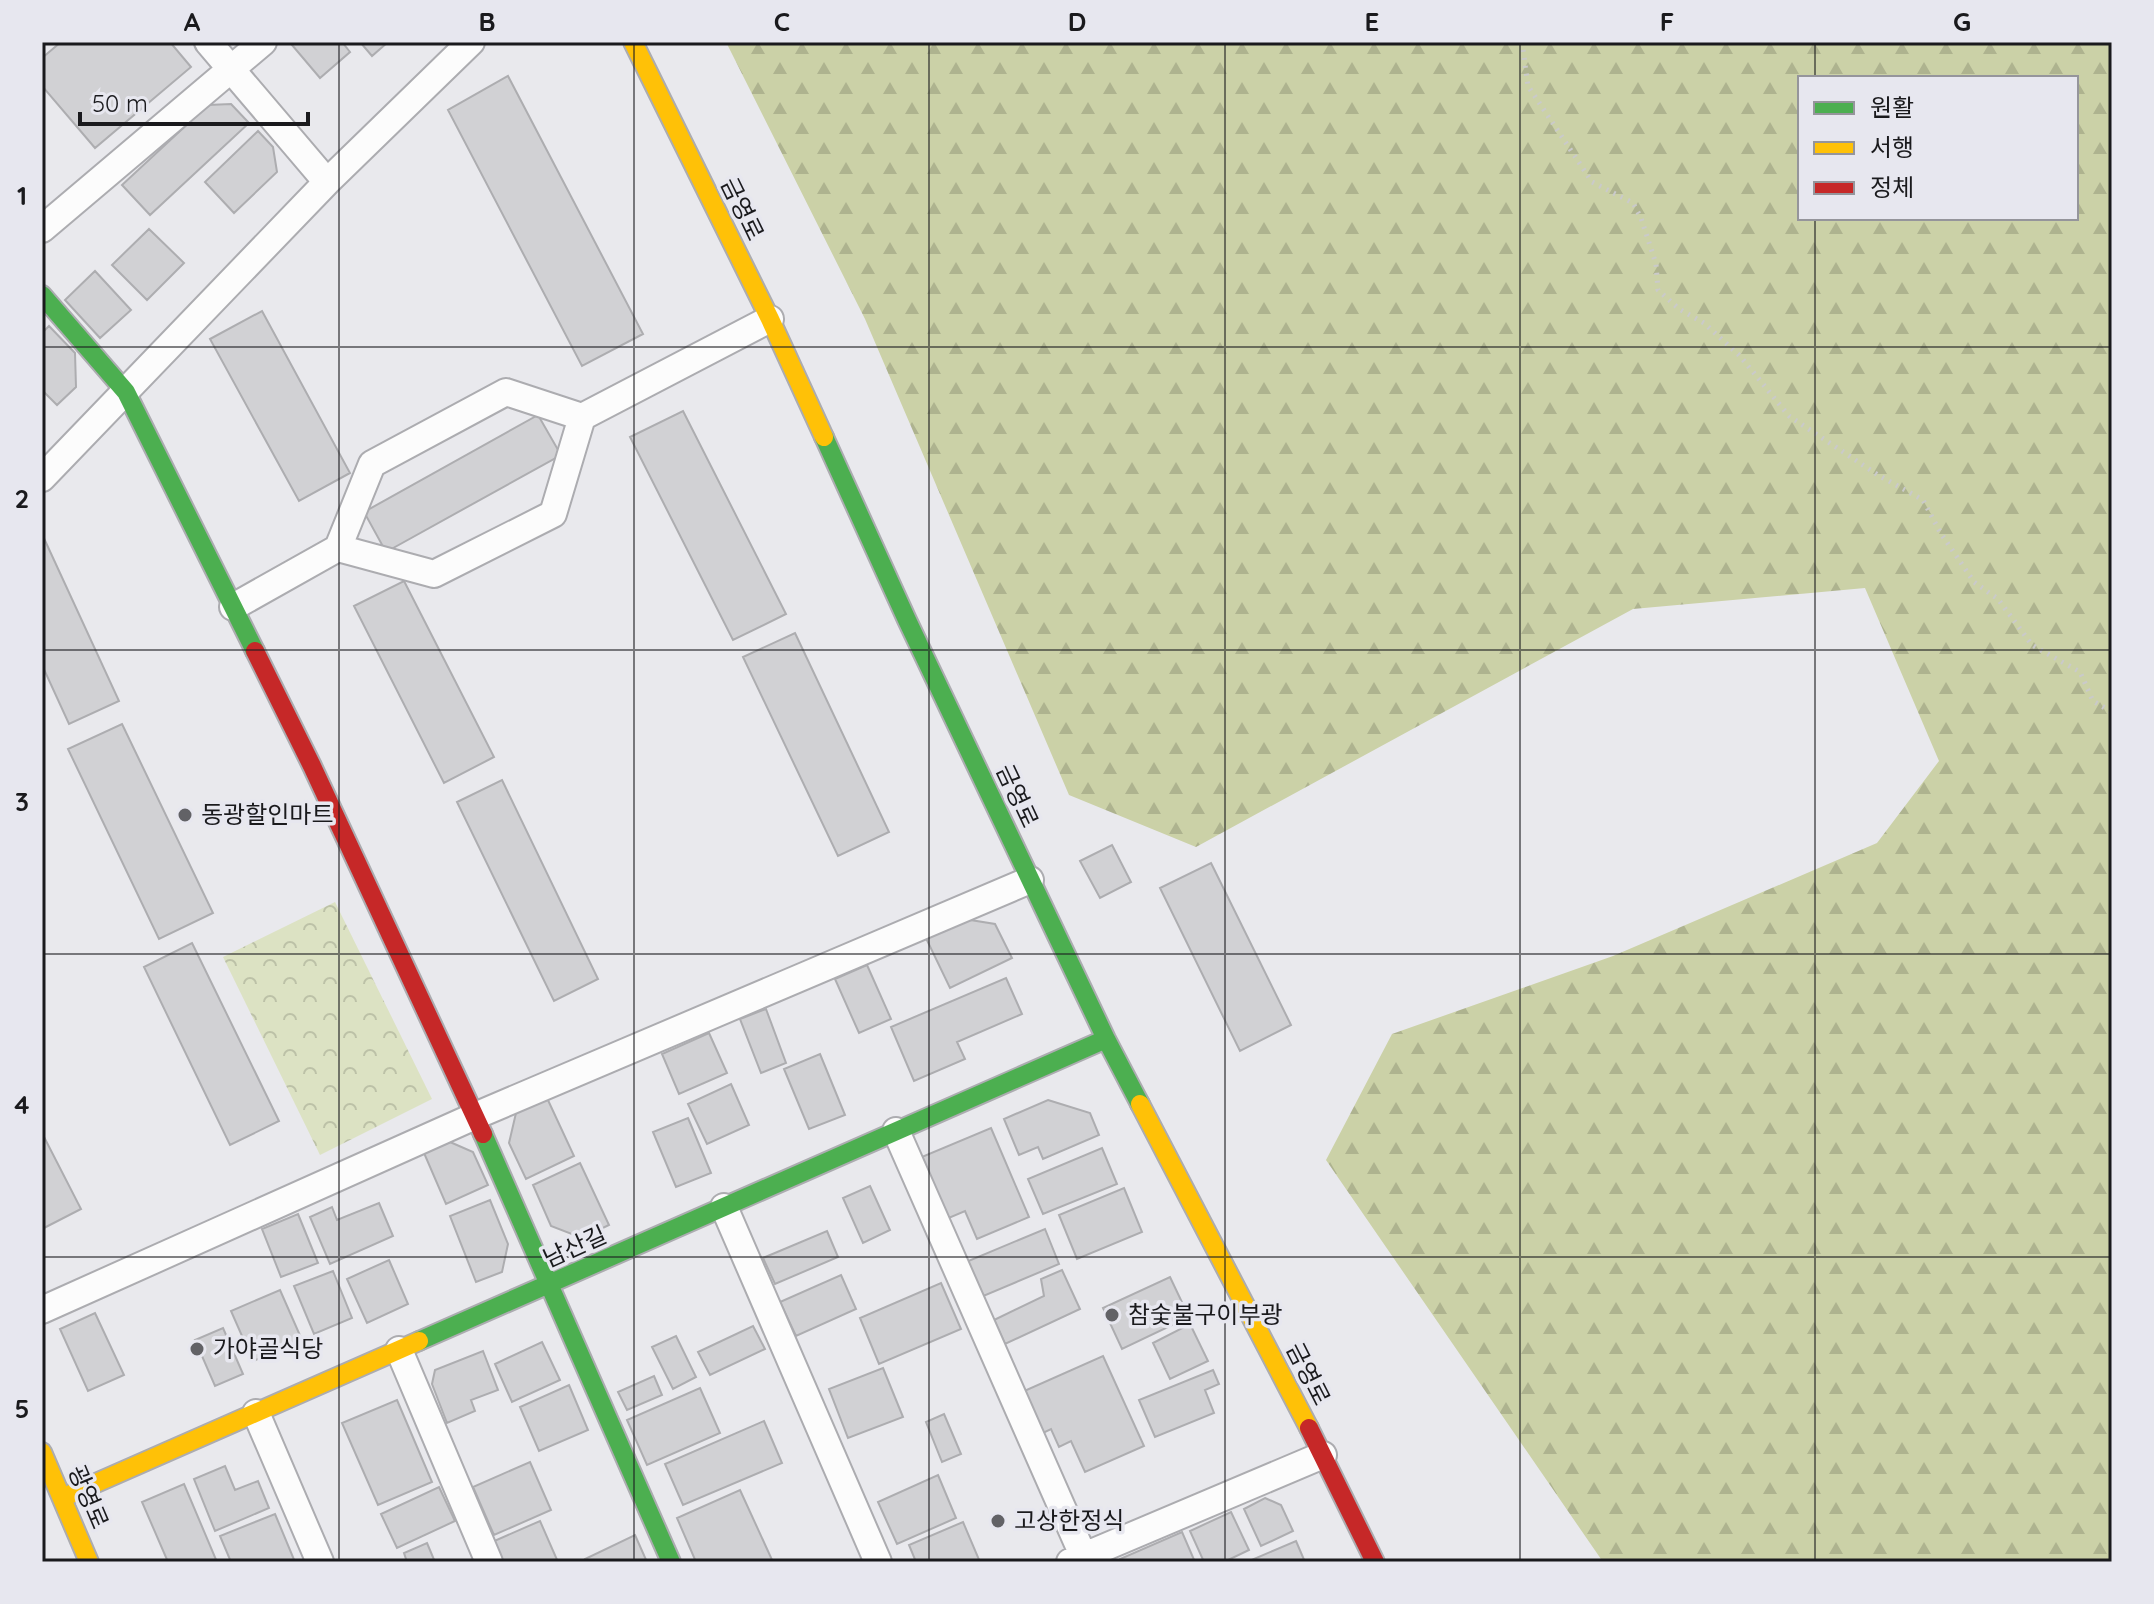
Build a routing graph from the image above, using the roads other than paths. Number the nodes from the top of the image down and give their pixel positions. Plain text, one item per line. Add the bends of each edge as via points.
1 (208, 42) edge
2 (263, 42) edge
3 (471, 42) edge
4 (633, 42) edge
5 (230, 69) junction
6 (327, 182) junction
7 (42, 229) edge
8 (42, 295) edge
9 (770, 319) junction
10 (126, 392) junction
11 (582, 417) junction
12 (42, 478) edge
13 (338, 548) junction
14 (233, 607) junction
15 (1030, 880) junction
16 (1106, 1039) junction
17 (475, 1116) junction
18 (896, 1131) junction
19 (724, 1207) junction
20 (549, 1284) junction
21 (42, 1310) edge
22 (399, 1350) junction
23 (256, 1413) junction
24 (42, 1452) edge
25 (1323, 1455) junction
26 (62, 1498) junction
27 (1080, 1560) edge
28 (89, 1562) edge
29 (320, 1562) edge
30 (489, 1562) edge
31 (671, 1562) edge
32 (878, 1562) edge
33 (1375, 1562) edge

1 - 5 street
2 - 5 street
3 - 6 street
4 - 9 street, 금영로
5 - 6 street
5 - 7 street
6 - 10 street
8 - 10 street
9 - 11 street
9 - 15 street, 금영로
10 - 12 street
10 - 14 street
11 - 13 street via 506,392 372,464
11 - 13 street via 553,514 434,574
13 - 14 street
14 - 17 street
15 - 16 street, 금영로
15 - 17 street
16 - 18 street, 남산길
16 - 25 street, 금영로
17 - 20 street
17 - 21 street
18 - 19 street, 남산길
18 - 27 street
19 - 20 street, 남산길
19 - 32 street
20 - 22 street, 남산길
20 - 31 street
22 - 23 street, 남산길
22 - 30 street
23 - 26 street, 남산길
23 - 29 street
24 - 26 street, 광영로
25 - 27 street
25 - 33 street, 금영로
26 - 28 street, 광영로

